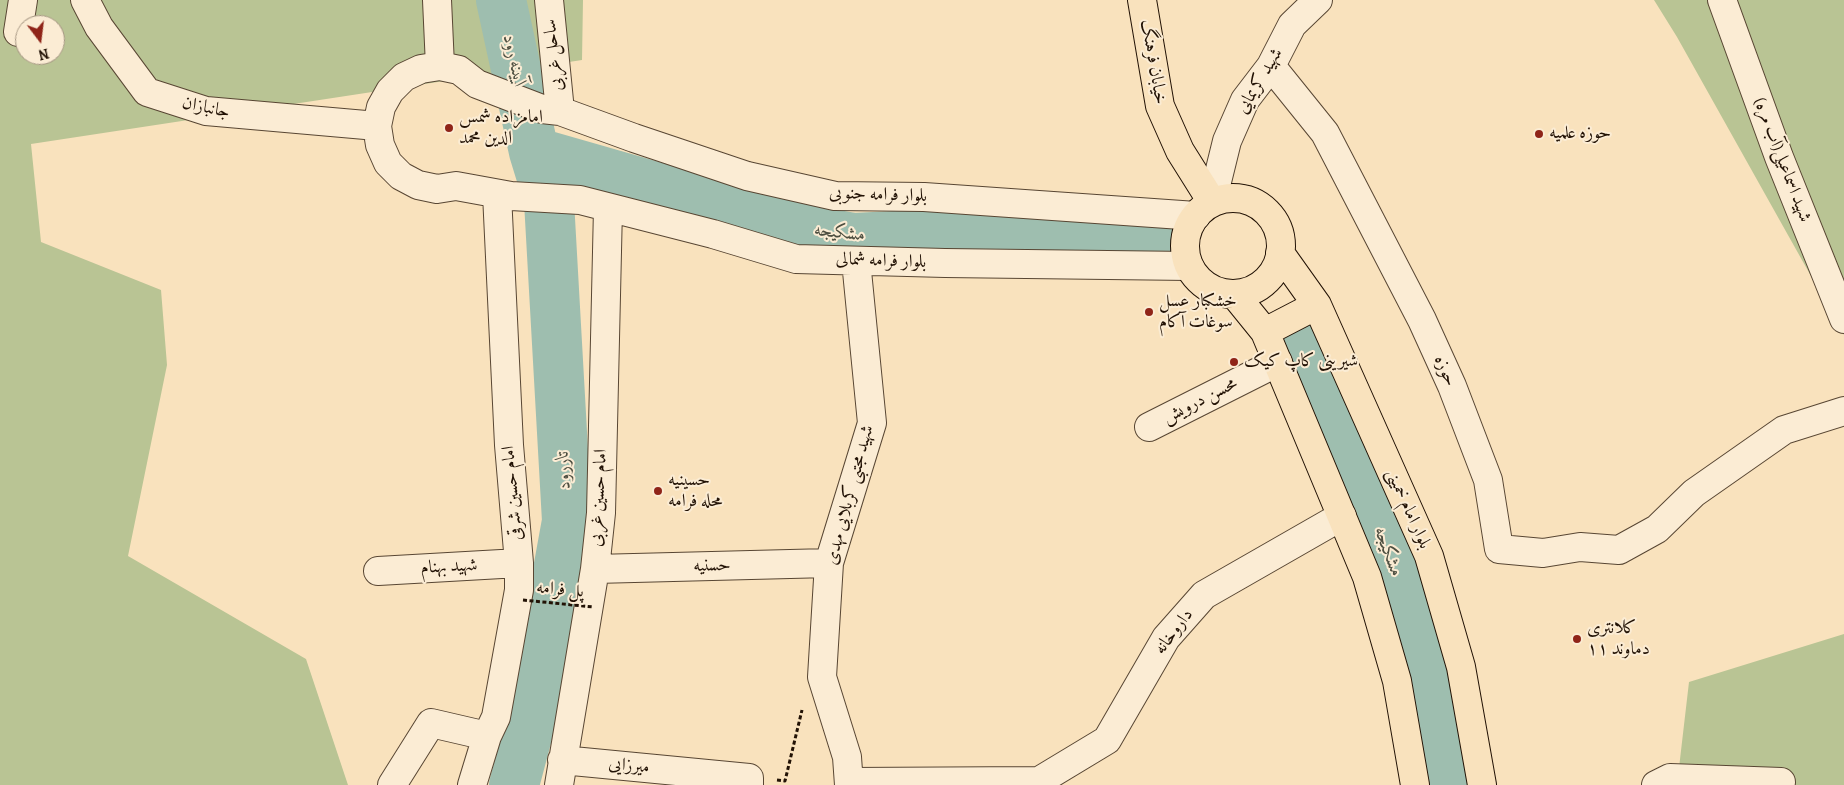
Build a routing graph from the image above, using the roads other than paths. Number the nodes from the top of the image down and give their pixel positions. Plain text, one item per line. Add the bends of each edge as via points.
1 (23, 0) edge
2 (85, 0) edge
3 (437, 0) edge
4 (548, 0) edge
5 (1142, 0) edge
6 (1318, 0) edge
7 (1722, 0) edge
8 (21, 15) edge
9 (440, 66) junction
10 (1272, 66) junction
11 (551, 110) junction
12 (377, 126) junction
13 (504, 195) junction
14 (608, 208) junction
15 (1204, 209) junction
16 (1280, 253) junction
17 (856, 261) junction
18 (1189, 266) junction
19 (1234, 295) junction
20 (1316, 305) junction
21 (1844, 319) edge
22 (1265, 332) junction
23 (1278, 362) junction
24 (1844, 411) edge
25 (1149, 427) dead end
26 (1342, 516) junction
27 (519, 563) junction
28 (829, 563) junction
29 (595, 569) junction
30 (378, 571) dead end
31 (488, 736) junction
32 (561, 772) edge
33 (749, 781) edge
34 (1781, 782) dead end
35 (849, 783) edge
36 (1040, 783) edge
37 (392, 785) edge
38 (472, 785) edge
39 (1415, 785) edge
40 (1482, 785) edge
41 (1656, 785) edge

1 - 8 street
2 - 12 street, جانبازان via 99,27 147,92 206,111
3 - 9 street
4 - 11 street, ساحل غربی
5 - 15 main road, خیابان فرهنگ via 1160,106
6 - 10 street, شهید کریمایی via 1292,25
7 - 21 street, شهید اسماعیلی(آب مره) via 1779,157
9 - 11 street, بلوار فرامه جنوبی via 459,70 476,84
9 - 12 street via 421,69 404,77 390,90
10 - 15 street, شهید کریمایی via 1245,100
10 - 24 street, حوزه via 1325,133 1422,320 1452,386 1488,480 1499,549 1543,553 1580,547 1619,550 1657,530 1694,493 1784,430
11 - 15 street, بلوار فرامه جنوبی via 747,176 835,196
12 - 13 street, بلوار فرامه شمالی via 384,154 401,176 418,185 437,189 456,186
13 - 14 street, بلوار فرامه شمالی via 580,200
13 - 27 street, امام حسین شرقی via 508,445
14 - 17 street, بلوار فرامه شمالی via 796,258
14 - 29 street, امام حسین غربی via 601,513
15 - 16 main road via 1240,199 1254,204 1275,224 1280,238
15 - 18 main road via 1189,227 1185,240
16 - 19 main road via 1270,277 1248,292
16 - 20 main road, بلوار امام خمینی
17 - 18 street, بلوار فرامه شمالی
17 - 28 street, شهید مجتبی کربلایی مهدی via 872,423
18 - 19 main road via 1207,287
19 - 22 main road
20 - 22 main road
20 - 40 main road, بلوار امام خمینی via 1429,556 1461,667
22 - 23 main road
23 - 25 street, محسن درویش
23 - 26 main road
26 - 36 street, داروخانه via 1204,595 1166,638 1107,740
26 - 39 main road via 1367,577 1397,681
27 - 30 street, شهید بهنام
27 - 31 street, امام حسین شرقی via 519,590 496,717
28 - 29 street, حسنیه
28 - 35 street, شهید مجتبی کربلایی مهدی via 822,677 847,757
29 - 32 street, امام حسین غربی
31 - 37 street via 431,723
31 - 38 street, امام حسین شرقی
32 - 33 street, میرزایی
34 - 41 street via 1670,778
35 - 36 street

